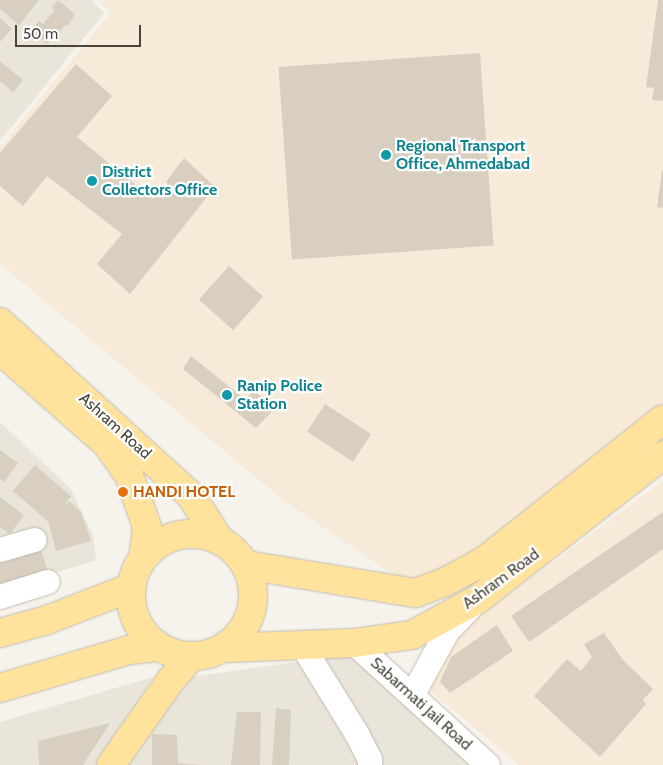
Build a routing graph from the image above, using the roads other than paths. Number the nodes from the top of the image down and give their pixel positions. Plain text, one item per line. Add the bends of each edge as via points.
1 (0, 322) edge
2 (0, 350) edge
3 (663, 419) edge
4 (663, 455) edge
5 (35, 540) dead end
6 (219, 540) junction
7 (4, 545) edge
8 (143, 558) junction
9 (246, 565) junction
10 (48, 582) dead end
11 (132, 587) junction
12 (0, 597) edge
13 (478, 599) junction
14 (0, 632) edge
15 (354, 643) junction
16 (302, 645) junction
17 (159, 646) junction
18 (225, 648) junction
19 (191, 657) junction
20 (0, 688) edge
21 (412, 696) junction
22 (376, 763) edge
23 (111, 765) edge
24 (488, 765) edge

1 - 6 main road, Ashram Road via 191,496
2 - 8 main road, Ashram Road via 107,444 129,475 147,527
3 - 9 main road, Ashram Road via 484,561 416,593
4 - 13 main road, Ashram Road
5 - 7 street
6 - 8 main road via 199,534 178,535 159,544
6 - 9 main road via 235,550
8 - 11 main road
9 - 18 main road via 253,582 254,601 249,619
10 - 12 street
11 - 14 main road via 47,620
11 - 17 main road via 137,621
13 - 15 main road, Ashram Road via 412,635
13 - 21 street via 447,632
15 - 16 main road, Ashram Road
15 - 21 street, Sabarmati Jail Road
16 - 18 main road, Ashram Road
16 - 22 street
17 - 19 main road via 174,654
17 - 20 main road via 129,650
18 - 19 main road
19 - 23 main road via 170,681
21 - 24 street, Sabarmati Jail Road

